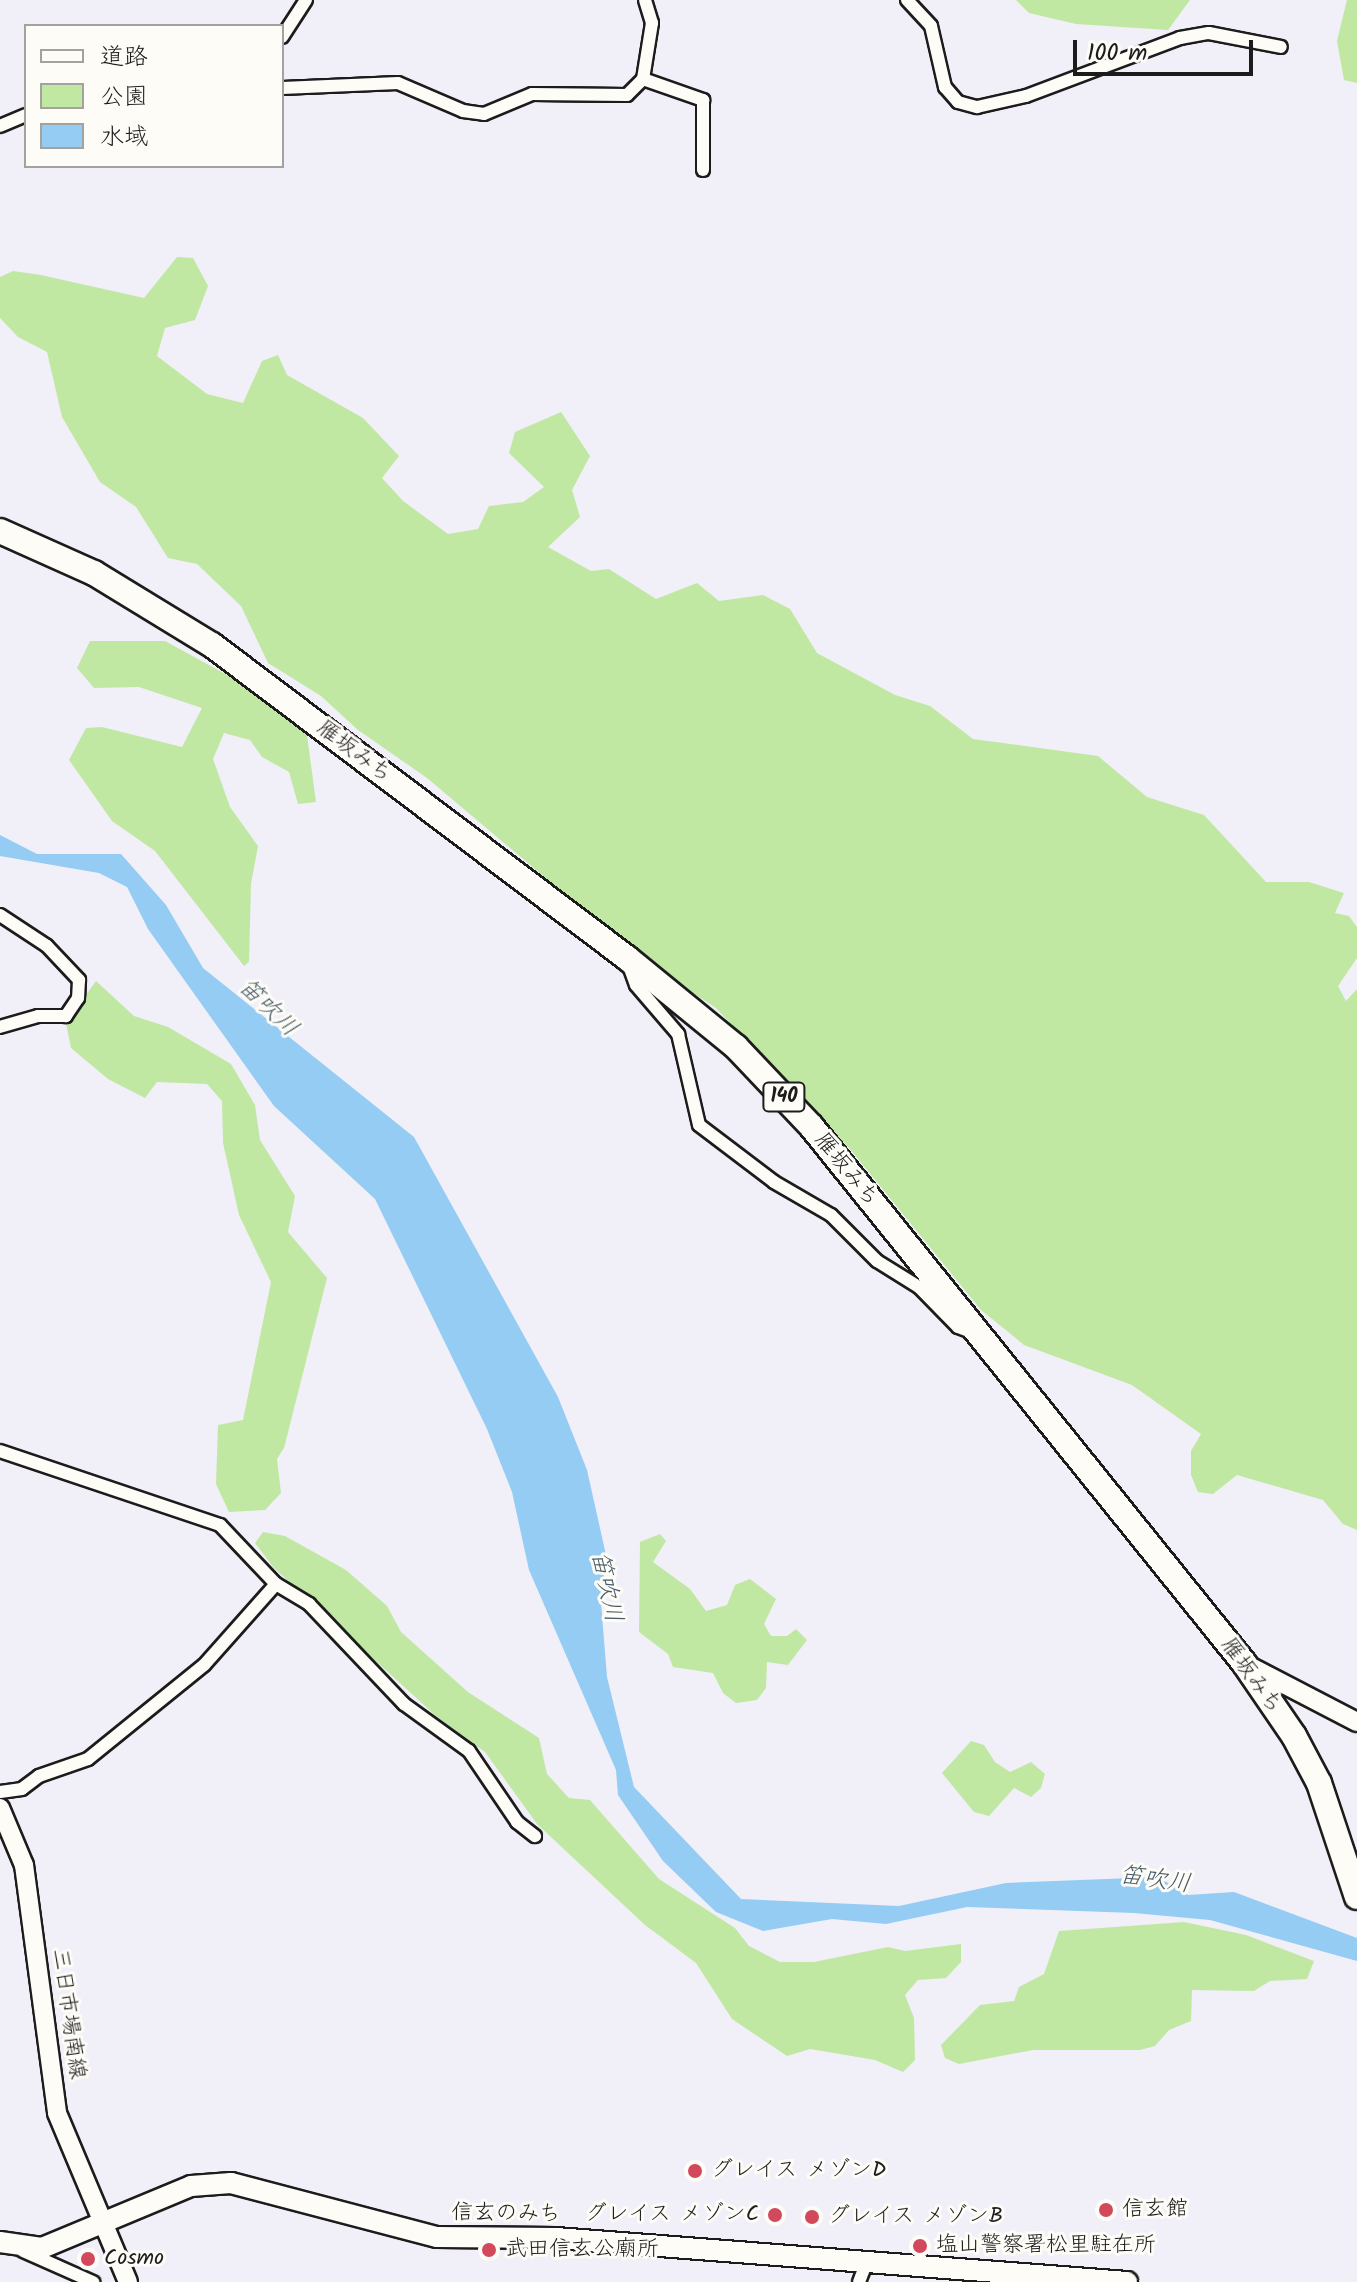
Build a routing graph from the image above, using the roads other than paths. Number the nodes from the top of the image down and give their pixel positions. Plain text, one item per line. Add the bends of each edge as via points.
1 (306, 0) edge
2 (645, 0) edge
3 (907, 0) edge
4 (284, 34) edge
5 (1281, 47) dead end
6 (643, 79) junction
7 (284, 88) edge
8 (24, 116) edge
9 (0, 126) edge
10 (703, 170) dead end
11 (0, 531) edge
12 (0, 915) edge
13 (627, 958) junction
14 (0, 1027) edge
15 (981, 1337) junction
16 (0, 1451) edge
17 (276, 1584) junction
18 (1244, 1663) junction
19 (1357, 1722) edge
20 (0, 1792) edge
21 (0, 1808) edge
22 (535, 1836) dead end
23 (1354, 1887) edge
24 (102, 2223) junction
25 (6, 2244) edge
26 (863, 2273) edge
27 (93, 2282) edge
28 (128, 2282) edge
29 (1127, 2282) edge

1 - 4 street
2 - 6 street via 652,23
3 - 5 street via 931,26 945,87 958,102 977,107 1026,96 1180,38 1209,33
6 - 7 street via 627,95 532,94 484,114 463,111 398,83
6 - 10 street via 703,100
8 - 9 street
11 - 13 highway, 雁坂みち / 140 via 94,573 212,645
12 - 14 street via 47,946 79,980 78,998 66,1016 38,1016
13 - 15 highway, 雁坂みち / 140 via 736,1047 782,1095
13 - 15 street via 636,985 678,1034 699,1125 774,1182 831,1215 877,1261 919,1287 958,1327
15 - 18 highway, 雁坂みち / 140
16 - 17 street via 220,1525
17 - 20 street via 204,1665 88,1759 39,1776 22,1789
17 - 22 street via 309,1604 404,1704 469,1751 517,1822
18 - 19 main road
18 - 23 highway, 雁坂みち / 140 via 1319,1783
21 - 24 main road, 三日市場南線 via 24,1865 57,2113
24 - 25 main road, 信玄のみち via 42,2248
24 - 26 main road, 信玄のみち via 191,2186 231,2183 437,2237 499,2234
24 - 28 main road, 三日市場南線
25 - 27 street
26 - 29 main road, 信玄のみち

